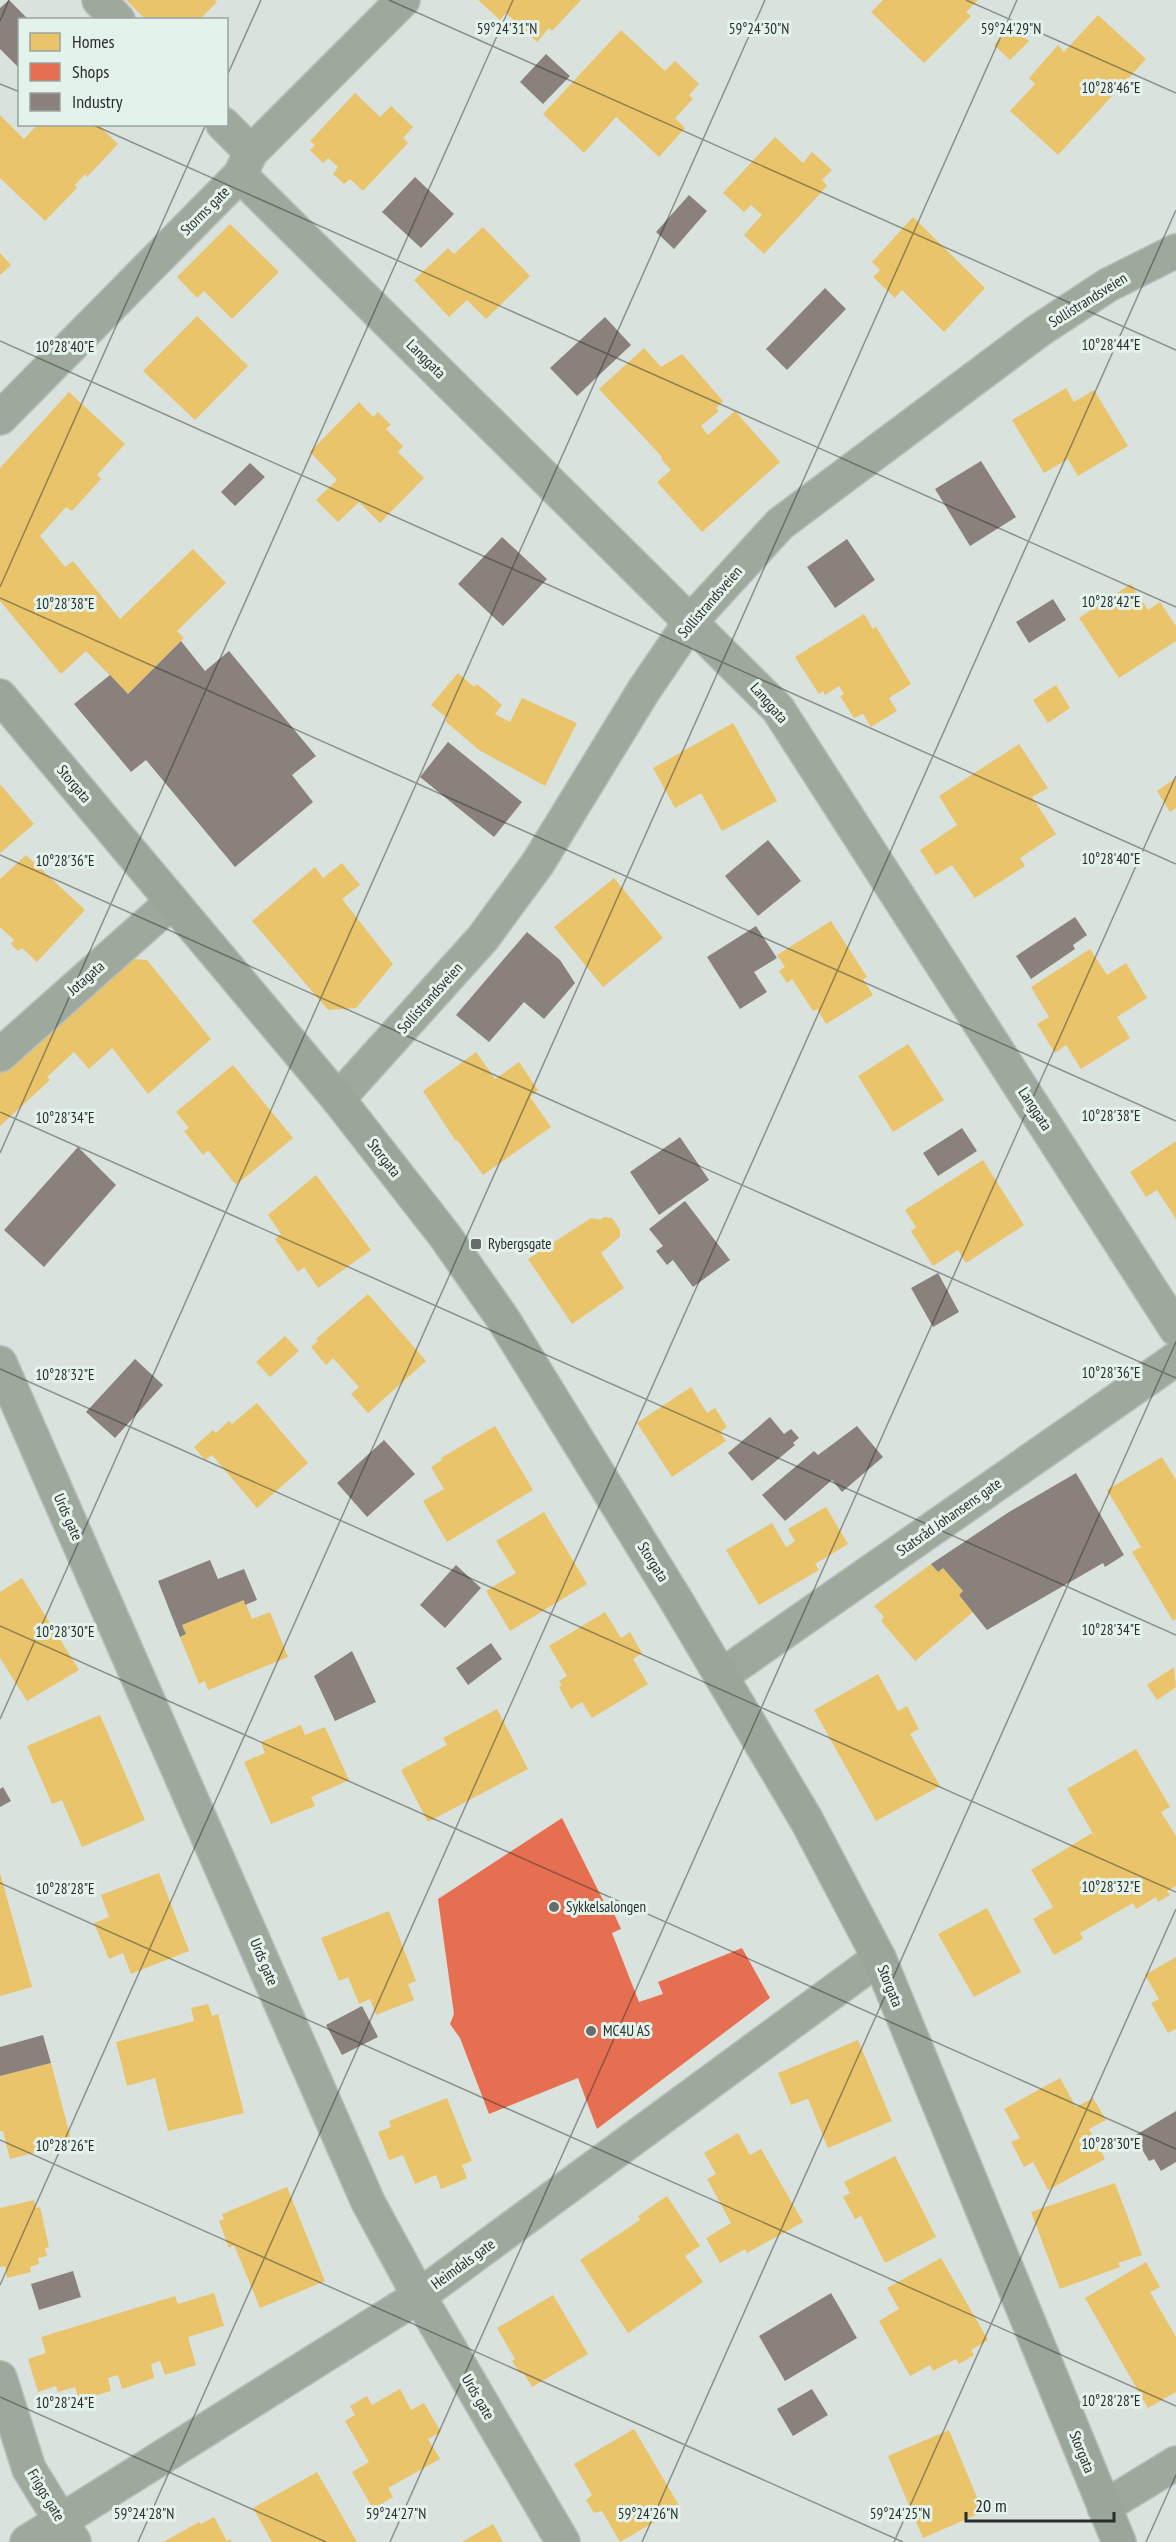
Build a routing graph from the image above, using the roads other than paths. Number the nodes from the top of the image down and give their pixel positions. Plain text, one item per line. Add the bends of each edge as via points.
1 (99, 0) edge
2 (403, 0) edge
3 (116, 18) edge
4 (224, 126) edge
5 (245, 164) junction
6 (1176, 251) edge
7 (0, 418) edge
8 (691, 621) junction
9 (0, 696) edge
10 (172, 902) junction
11 (0, 1055) edge
12 (338, 1099) junction
13 (1176, 1329) edge
14 (1176, 1359) edge
15 (0, 1364) edge
16 (721, 1676) junction
17 (879, 1958) junction
18 (419, 2296) junction
19 (0, 2378) edge
20 (1176, 2463) edge
21 (1104, 2507) junction
22 (67, 2531) edge
23 (27, 2542) edge
24 (563, 2542) edge
25 (1119, 2542) edge

1 - 3 street
2 - 5 street, Storms gate
4 - 5 street, Langgata
5 - 7 street, Storms gate
5 - 8 street, Langgata
6 - 8 street, Sollistrandsveien via 1108,285 1038,331 780,524
8 - 12 street, Sollistrandsveien via 538,863 497,919 429,1001
8 - 13 street, Langgata via 778,710
9 - 10 main road, Storgata
10 - 11 street, Jotagata
10 - 12 main road, Storgata
12 - 16 main road, Storgata via 445,1236 503,1319
14 - 16 street, Statsråd Johansens gate
15 - 18 street, Urds gate via 368,2202
16 - 17 main road, Storgata via 807,1821
17 - 18 street, Heimdals gate
17 - 21 main road, Storgata
18 - 22 street, Heimdals gate
18 - 24 street, Urds gate
19 - 22 street, Friggs gate via 29,2469
20 - 21 street
21 - 25 main road, Storgata
22 - 23 street, Heimdals gate

